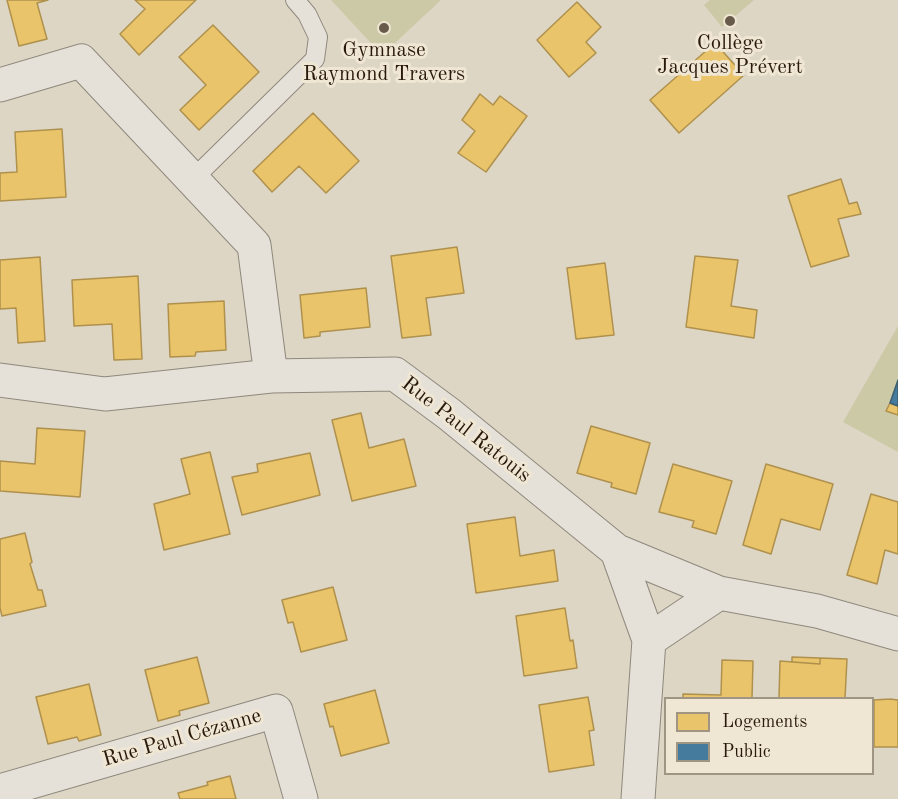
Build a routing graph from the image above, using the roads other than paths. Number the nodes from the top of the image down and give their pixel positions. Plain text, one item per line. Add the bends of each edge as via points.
1 (295, 0) edge
2 (0, 86) edge
3 (192, 180) junction
4 (271, 376) junction
5 (0, 380) edge
6 (617, 551) junction
7 (719, 593) junction
8 (898, 634) edge
9 (649, 640) junction
10 (0, 791) edge
11 (301, 799) edge
12 (638, 799) edge

1 - 3 lane via 318,37 315,59
2 - 3 street via 81,61
3 - 4 street via 254,245
4 - 5 street, Rue Paul Ratouis via 105,394
4 - 6 street, Rue Paul Ratouis via 395,374
6 - 7 street, Rue Paul Ratouis
6 - 9 street
7 - 8 street, Rue Paul Ratouis via 817,611
7 - 9 street
9 - 12 street
10 - 11 street, Rue Paul Cézanne via 276,711

